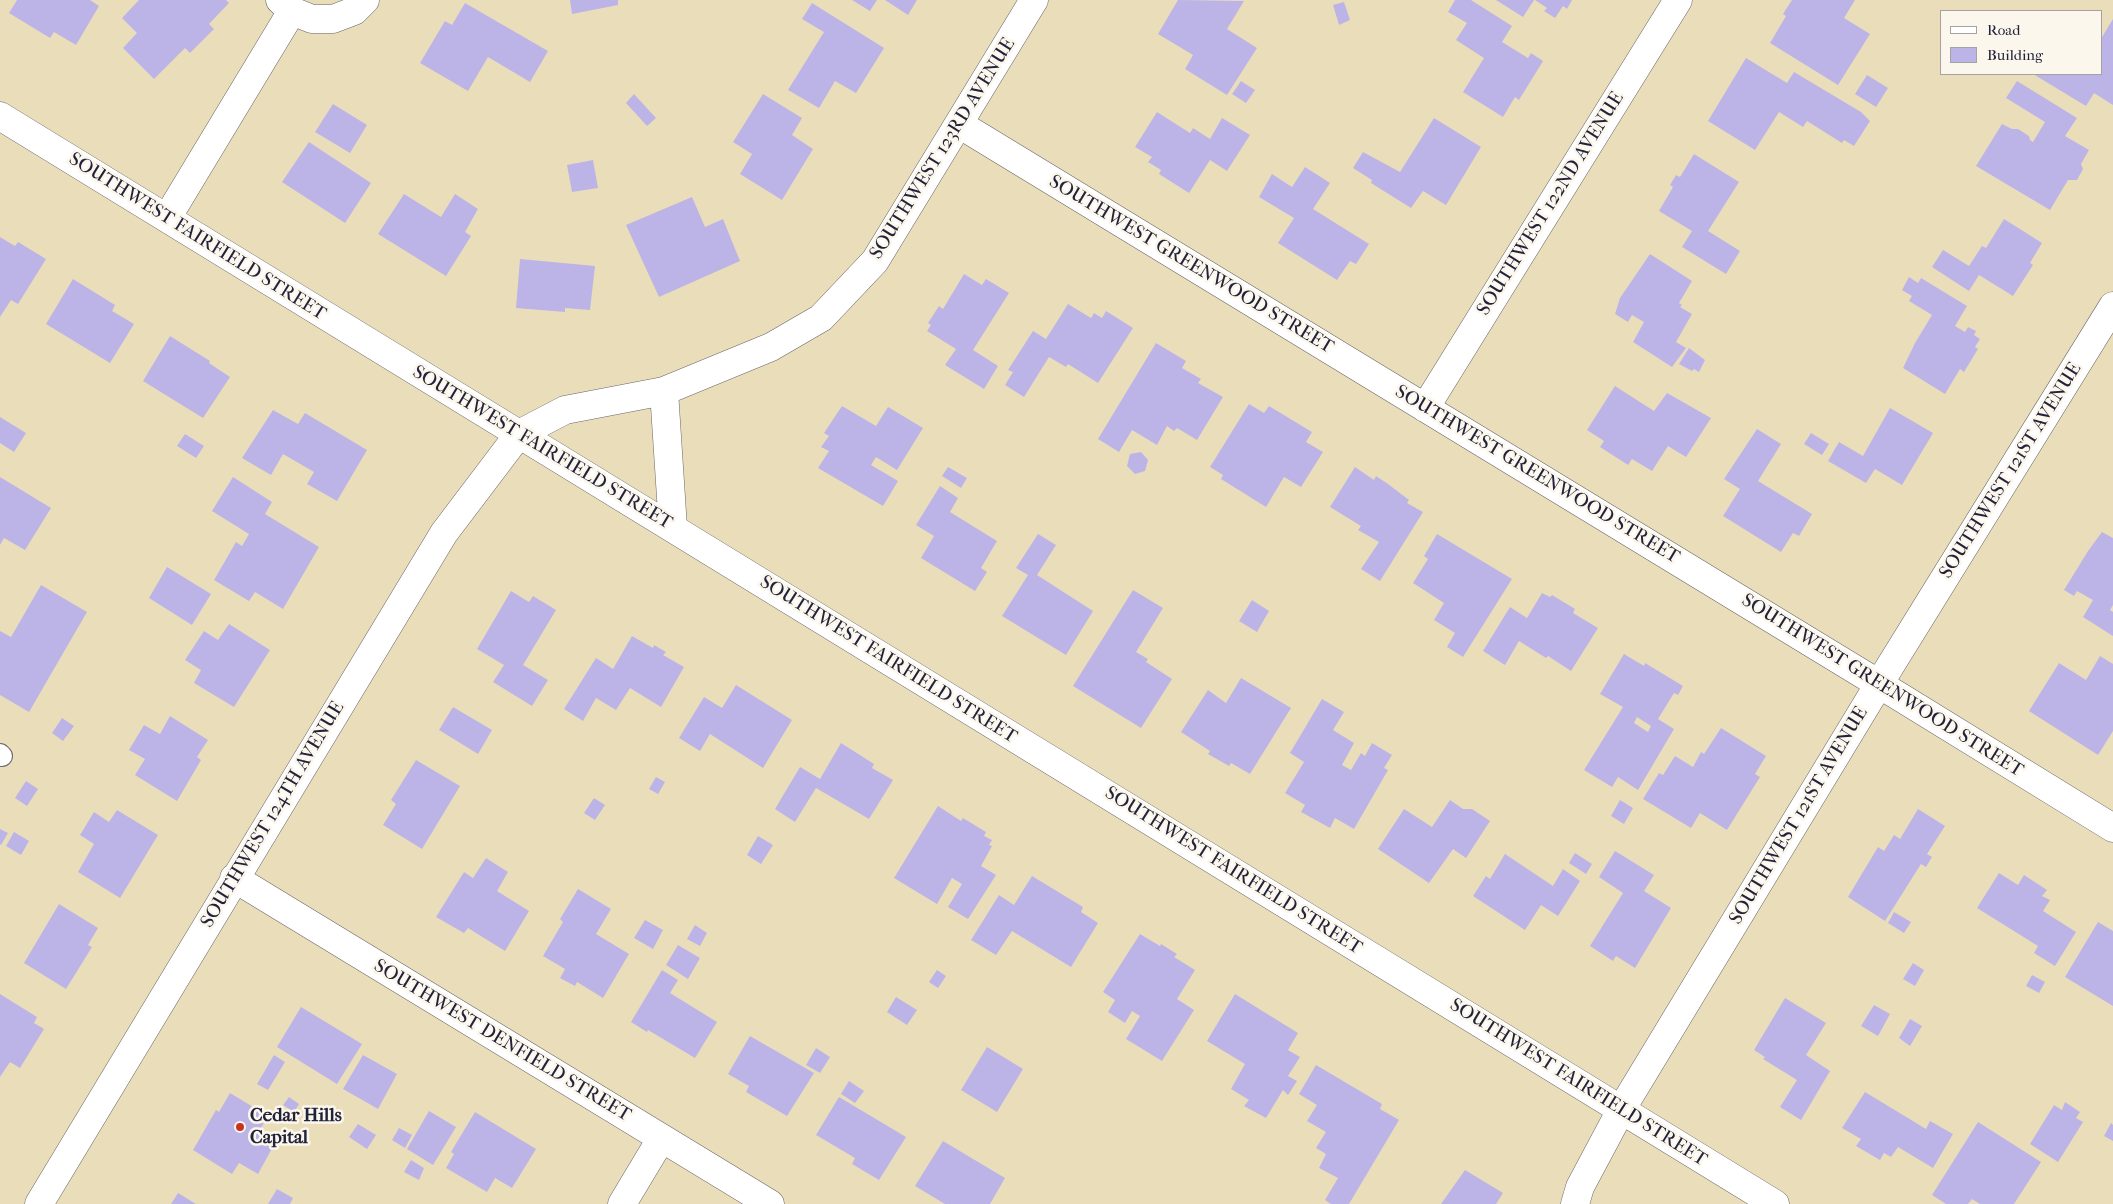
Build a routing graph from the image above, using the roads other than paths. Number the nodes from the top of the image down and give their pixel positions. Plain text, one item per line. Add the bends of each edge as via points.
1 (365, 0) edge
2 (1034, 0) edge
3 (1678, 0) edge
4 (286, 6) edge
5 (0, 116) edge
6 (959, 124) junction
7 (167, 218) junction
8 (2113, 306) edge
9 (664, 391) junction
10 (1425, 408) junction
11 (520, 434) junction
12 (673, 528) junction
13 (1879, 684) junction
14 (2113, 828) edge
15 (234, 878) junction
16 (1621, 1110) junction
17 (661, 1139) junction
18 (39, 1204) edge
19 (622, 1204) edge
20 (770, 1204) edge
21 (1575, 1204) edge
22 (1774, 1204) edge

1 - 4 street via 354,11 333,19 312,19
2 - 6 street, SOUTHWEST 123RD AVENUE
3 - 10 street, SOUTHWEST 122ND AVENUE
4 - 7 street
5 - 7 street, SOUTHWEST FAIRFIELD STREET
6 - 9 street, SOUTHWEST 123RD AVENUE via 875,262 821,318 771,347
6 - 10 street, SOUTHWEST GREENWOOD STREET
7 - 11 street, SOUTHWEST FAIRFIELD STREET
8 - 13 street, SOUTHWEST 121ST AVENUE
9 - 11 street, SOUTHWEST 123RD AVENUE via 565,410
9 - 12 street
10 - 13 street, SOUTHWEST GREENWOOD STREET
11 - 12 street, SOUTHWEST FAIRFIELD STREET
11 - 15 street, SOUTHWEST 124TH AVENUE via 444,533
12 - 16 street, SOUTHWEST FAIRFIELD STREET
13 - 14 street, SOUTHWEST GREENWOOD STREET
13 - 16 street, SOUTHWEST 121ST AVENUE
15 - 17 street, SOUTHWEST DENFIELD STREET
15 - 18 street, SOUTHWEST 124TH AVENUE
16 - 21 street, SOUTHWEST 121ST AVENUE via 1580,1187
16 - 22 street, SOUTHWEST FAIRFIELD STREET
17 - 19 street
17 - 20 street, SOUTHWEST DENFIELD STREET

